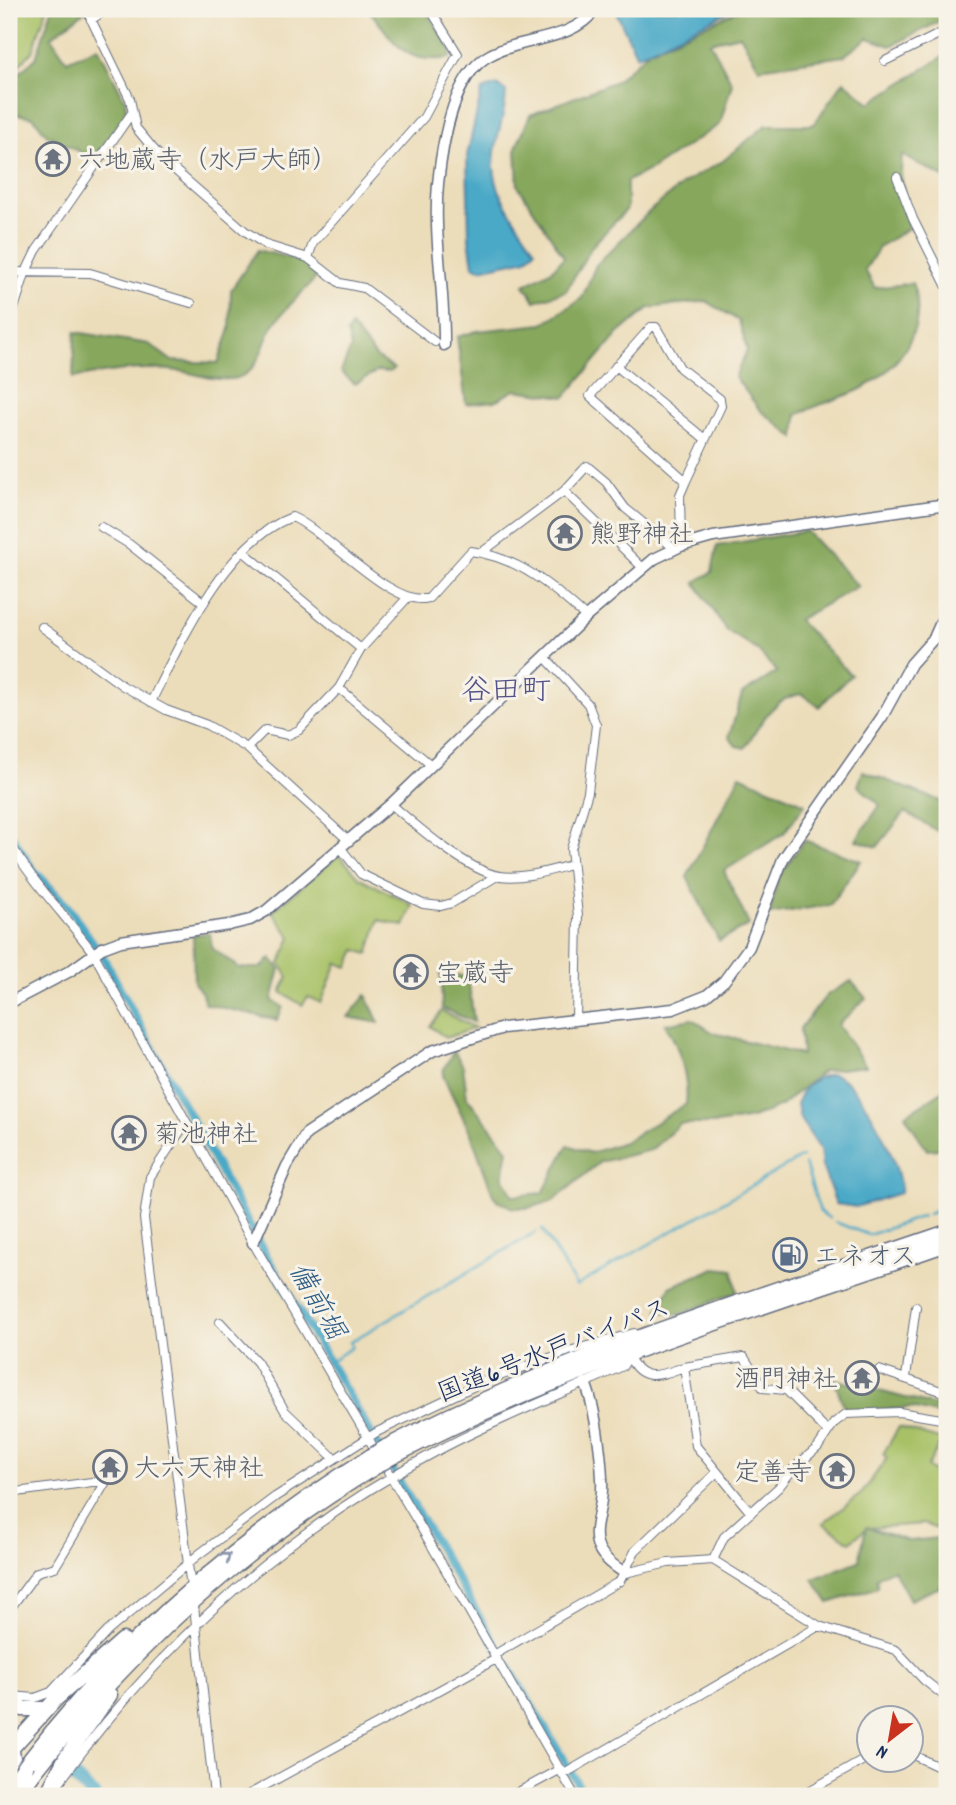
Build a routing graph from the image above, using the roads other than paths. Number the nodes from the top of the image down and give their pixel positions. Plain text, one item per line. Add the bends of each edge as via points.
1 (86, 9) edge
2 (107, 9) edge
3 (430, 9) edge
4 (596, 9) edge
5 (91, 20) junction
6 (947, 30) edge
7 (885, 61) dead end
8 (131, 114) junction
9 (897, 177) dead end
10 (308, 258) junction
11 (9, 272) edge
12 (25, 274) junction
13 (947, 287) edge
14 (191, 303) dead end
15 (9, 324) edge
16 (439, 344) joint
17 (615, 366) junction
18 (705, 439) junction
19 (686, 481) junction
20 (564, 491) junction
21 (947, 504) edge
22 (101, 527) dead end
23 (678, 548) junction
24 (244, 552) junction
25 (481, 552) junction
26 (643, 568) junction
27 (408, 597) junction
28 (204, 603) junction
29 (947, 609) edge
30 (586, 617) junction
31 (41, 627) dead end
32 (947, 636) edge
33 (934, 638) junction
34 (361, 649) junction
35 (545, 657) junction
36 (339, 688) junction
37 (152, 702) junction
38 (247, 748) junction
39 (431, 765) junction
40 (390, 804) junction
41 (9, 841) edge
42 (345, 844) junction
43 (570, 865) junction
44 (497, 876) junction
45 (97, 951) junction
46 (9, 1003) edge
47 (576, 1020) junction
48 (185, 1124) junction
49 (947, 1232) edge
50 (255, 1237) junction
51 (947, 1244) edge
52 (916, 1307) dead end
53 (697, 1319) junction
54 (220, 1322) dead end
55 (629, 1356) junction
56 (684, 1367) junction
57 (879, 1370) dead end
58 (906, 1377) junction
59 (585, 1383) junction
60 (947, 1393) edge
61 (947, 1420) edge
62 (828, 1432) junction
63 (371, 1436) junction
64 (389, 1452) junction
65 (334, 1458) junction
66 (374, 1461) junction
67 (717, 1472) junction
68 (395, 1475) junction
69 (9, 1493) edge
70 (751, 1513) junction
71 (713, 1560) junction
72 (188, 1565) junction
73 (625, 1573) junction
74 (190, 1580) dead end
75 (187, 1609) junction
76 (9, 1610) edge
77 (156, 1618) junction
78 (196, 1622) junction
79 (819, 1626) junction
80 (497, 1654) junction
81 (10, 1694) edge
82 (947, 1698) edge
83 (46, 1709) junction
84 (9, 1731) edge
85 (10, 1749) edge
86 (925, 1761) edge
87 (855, 1765) edge
88 (30, 1769) junction
89 (566, 1771) junction
90 (947, 1771) edge
91 (9, 1788) edge
92 (18, 1796) edge
93 (47, 1796) edge
94 (214, 1796) edge
95 (246, 1796) edge
96 (511, 1796) edge
97 (575, 1796) edge
98 (800, 1796) edge

1 - 5 street
2 - 5 street
3 - 10 street via 458,54 424,117 313,243
4 - 16 street via 569,30 490,54 463,80 438,185
5 - 8 street via 130,99
6 - 7 street
8 - 10 street via 141,135 161,158 245,231 266,245
8 - 12 street via 50,228
9 - 13 street
10 - 16 street via 340,283 364,288
11 - 12 street
12 - 14 street via 90,273
12 - 15 street
17 - 18 street
17 - 18 street via 656,327 680,368 719,399 721,407
17 - 19 street via 590,396
18 - 19 street
19 - 23 street via 680,495
20 - 23 street via 587,466 625,508
20 - 25 street
20 - 26 street
21 - 23 street via 726,535
22 - 28 street
23 - 26 street
24 - 27 street via 266,529 292,517
24 - 28 street
24 - 34 street
25 - 27 street via 471,551 429,598
25 - 30 street via 525,569
26 - 30 street
27 - 34 street
28 - 37 street
29 - 33 street
30 - 35 street
31 - 37 street via 77,656
32 - 33 street
33 - 47 street via 911,664 882,717 783,859 749,947 724,981 706,996 673,1009
34 - 36 street
35 - 39 street
35 - 43 street via 596,719 588,792
36 - 38 street via 299,730 288,735 265,730
36 - 39 street
37 - 38 street
38 - 42 street
39 - 40 street
40 - 42 street
40 - 44 street via 451,852
41 - 45 street via 29,872
42 - 44 street via 361,874 423,904 452,903
42 - 45 street via 250,920 121,941
43 - 44 street via 523,877
43 - 47 street via 578,916
45 - 46 street via 71,971
45 - 48 street
47 - 50 street via 503,1028 446,1045 326,1118 306,1134 291,1157
48 - 50 street
48 - 72 street via 150,1177 144,1218
49 - 53 highway, 国道6号水戸バイパス
50 - 63 street
51 - 55 highway, 国道6号水戸バイパス
52 - 58 street
53 - 63 street via 528,1365 453,1395
53 - 64 highway, 国道6号水戸バイパス via 506,1389
54 - 65 street via 257,1362 285,1411
55 - 56 street via 639,1371 654,1377
55 - 59 street via 623,1366
55 - 64 highway, 国道6号水戸バイパス via 515,1397
56 - 62 street via 744,1357 763,1388 786,1390
56 - 67 street via 692,1437
57 - 58 street
58 - 60 street
59 - 68 street via 485,1427
59 - 73 street via 603,1479 595,1537 604,1559
61 - 62 street via 899,1412 846,1414
62 - 70 street
63 - 65 street
63 - 68 street
64 - 66 highway, 国道6号水戸バイパス, bridge
65 - 72 street
66 - 75 highway, 国道6号水戸バイパス via 284,1527
77 -> 66 highway, 国道6号水戸バイパス via 266,1526
67 - 70 street
67 - 73 street via 635,1551
68 - 78 street via 271,1558
68 - 80 street
69 - 76 street via 107,1480 55,1567 37,1572
70 - 71 street via 720,1542
71 - 73 street via 675,1562
71 - 79 street
72 - 74 street
72 - 81 street via 108,1631 51,1692 35,1698
73 - 80 street via 620,1581
75 - 78 street
75 - 88 highway, 国道6号水戸バイパス via 107,1685
75 - 93 highway via 140,1656 88,1724
77 - 83 highway via 132,1632
77 - 88 highway, 国道6号水戸バイパス via 98,1678
78 - 93 street via 153,1666
78 - 94 street
79 - 82 street via 895,1650
79 - 89 street
80 - 89 street
80 - 95 street
81 - 83 highway via 22,1709
83 - 85 highway
84 - 85 highway
85 - 92 highway
86 - 90 street
87 - 98 street
88 - 91 highway, 国道6号水戸バイパス, bridge
88 - 92 highway, 国道6号水戸バイパス, bridge
89 - 96 street
89 - 97 street

